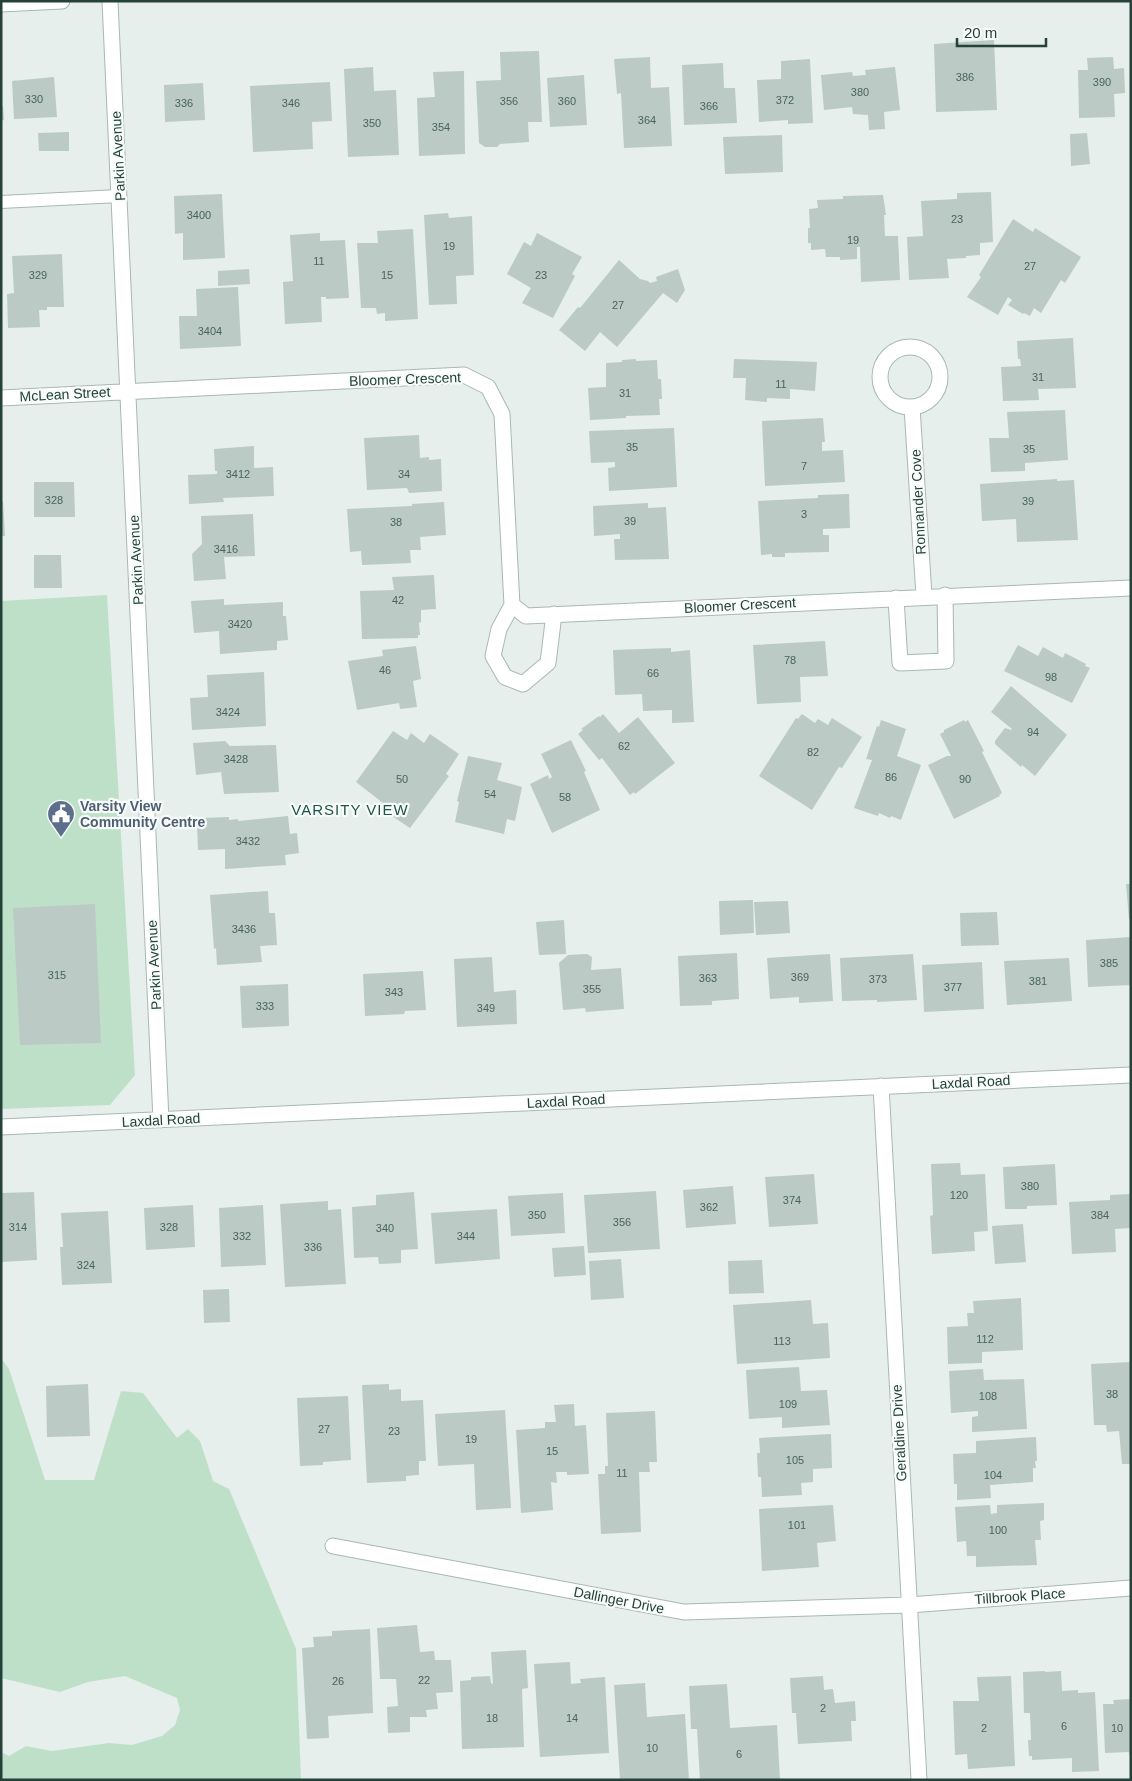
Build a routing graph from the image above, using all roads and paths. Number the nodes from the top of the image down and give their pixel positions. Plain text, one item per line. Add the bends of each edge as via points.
1 (62, 1) edge
2 (110, 1) edge
3 (1, 4) edge
4 (120, 196) junction
5 (1, 202) edge
6 (128, 391) junction
7 (1, 398) edge
8 (912, 407) junction
9 (1131, 588) edge
10 (924, 596) junction
11 (945, 596) junction
12 (896, 598) junction
13 (512, 605) junction
14 (554, 614) junction
15 (1131, 1075) edge
16 (881, 1086) junction
17 (161, 1120) junction
18 (1, 1127) edge
19 (334, 1546) dead end
20 (1131, 1588) edge
21 (909, 1605) junction
22 (920, 1780) edge

1 - 3 street
2 - 4 street, Parkin Avenue
4 - 5 lane
4 - 6 street, Parkin Avenue
6 - 7 street, McLean Street
6 - 13 street, Bloomer Crescent via 464,375 488,387 502,414
6 - 17 street, Parkin Avenue
8 - 8 street via 931,399 940,384 940,374 937,363 928,352 908,346 891,353 884,361 880,382 883,392 892,401
8 - 10 street, Ronnander Cove
9 - 11 street, Bloomer Crescent
10 - 11 street, Bloomer Crescent
10 - 12 street, Bloomer Crescent
11 - 12 street via 946,661 900,664
12 - 14 street, Bloomer Crescent
13 - 14 street, Bloomer Crescent via 526,616
13 - 14 street via 499,629 493,656 505,677 523,684 548,663
15 - 16 street, Laxdal Road
16 - 17 street, Laxdal Road
16 - 21 street, Geraldine Drive
17 - 18 street, Laxdal Road
19 - 21 street, Dallinger Drive via 684,1612
20 - 21 street, Tillbrook Place
21 - 22 street, Geraldine Drive

